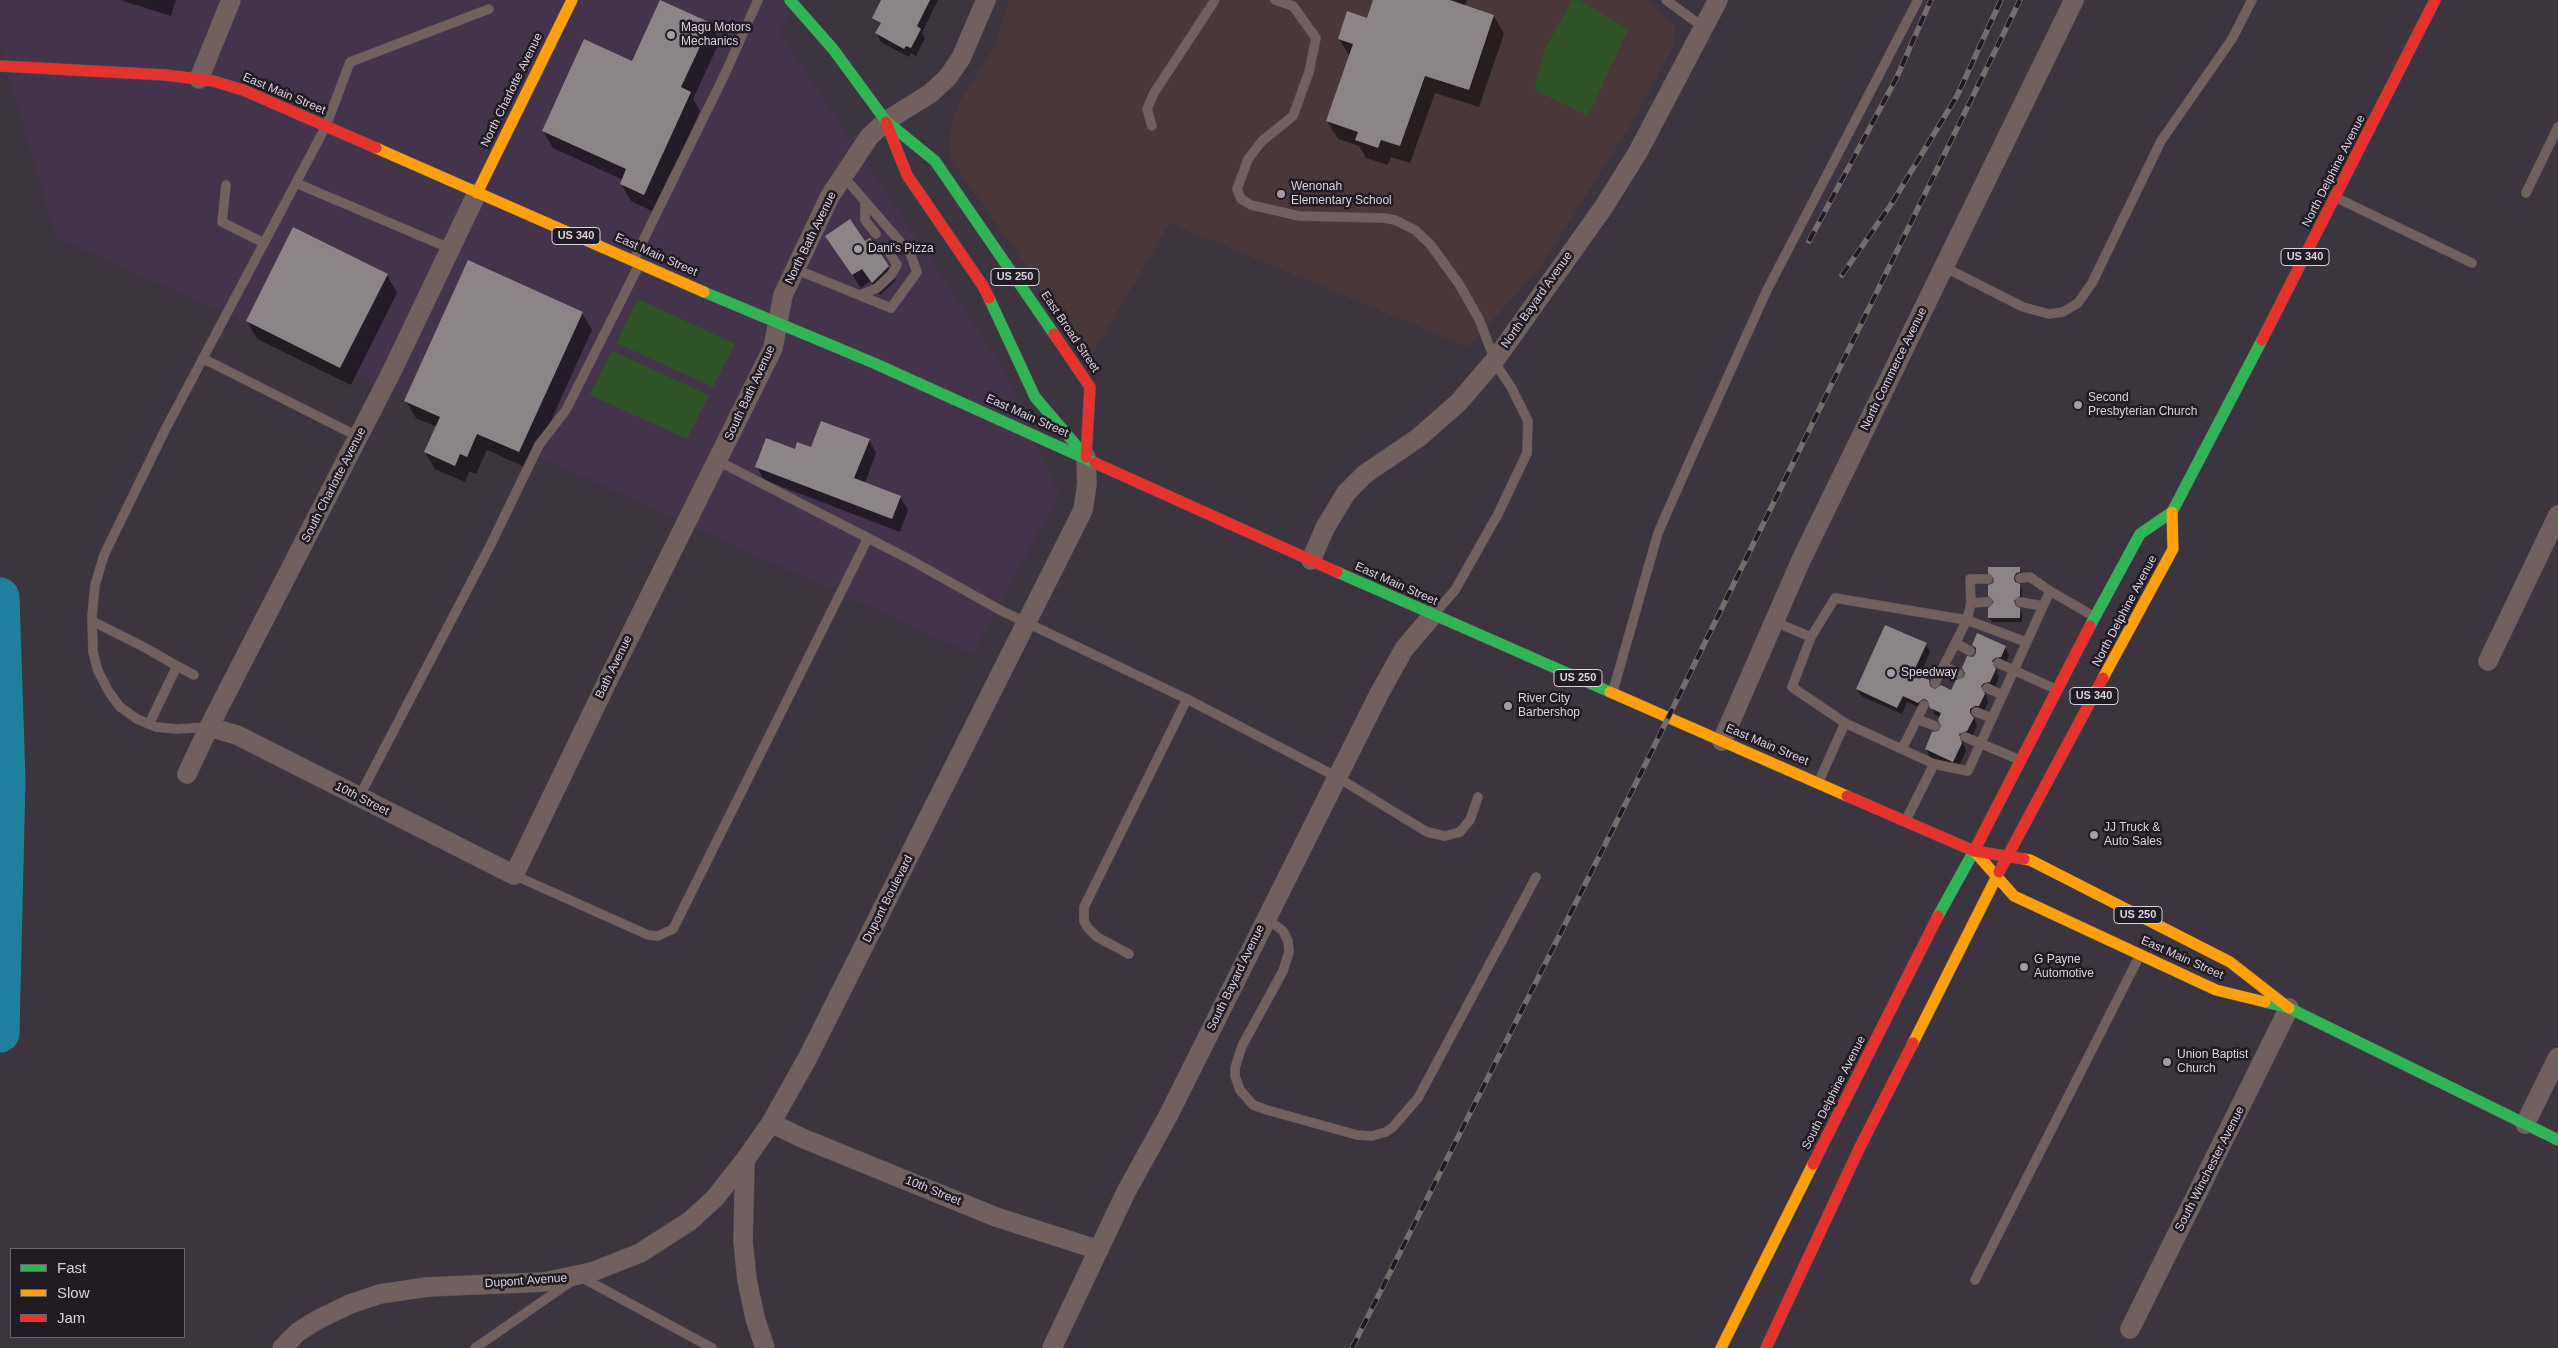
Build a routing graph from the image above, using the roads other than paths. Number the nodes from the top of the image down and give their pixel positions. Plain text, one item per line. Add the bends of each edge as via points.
1 (231, 0) edge
2 (572, 0) edge
3 (758, 0) edge
4 (790, 0) edge
5 (986, 0) edge
6 (1215, 0) edge
7 (1275, 0) edge
8 (1666, 0) edge
9 (1718, 0) edge
10 (1918, 0) edge
11 (2074, 0) edge
12 (2252, 0) edge
13 (2435, 0) edge
14 (489, 9) dead end
15 (1703, 27) junction
16 (0, 66) edge
17 (198, 79) junction
18 (886, 121) junction
19 (326, 126) junction
20 (1152, 126) dead end
21 (2558, 127) edge
22 (843, 176) junction
23 (296, 183) junction
24 (226, 185) dead end
25 (477, 192) junction
26 (2526, 193) dead end
27 (2336, 198) junction
28 (865, 201) junction
29 (876, 234) dead end
30 (264, 243) junction
31 (886, 247) dead end
32 (450, 248) junction
33 (636, 262) junction
34 (2472, 263) dead end
35 (1944, 266) junction
36 (795, 269) junction
37 (860, 295) junction
38 (777, 324) junction
39 (204, 359) junction
40 (1495, 360) junction
41 (359, 437) junction
42 (1086, 457) junction
43 (718, 461) junction
44 (2172, 512) junction
45 (2558, 515) edge
46 (868, 538) junction
47 (1311, 560) junction
48 (2020, 578) dead end
49 (1988, 579) dead end
50 (2050, 591) junction
51 (1988, 602) dead end
52 (2020, 602) dead end
53 (1971, 603) junction
54 (2043, 606) junction
55 (1433, 615) junction
56 (2096, 617) junction
57 (1966, 620) junction
58 (1027, 621) junction
59 (92, 622) junction
60 (1775, 622) junction
61 (1811, 637) junction
62 (2026, 642) junction
63 (1955, 643) junction
64 (1970, 651) dead end
65 (2488, 661) dead end
66 (1998, 663) dead end
67 (177, 666) junction
68 (1944, 666) junction
69 (2013, 670) junction
70 (1959, 674) dead end
71 (194, 675) dead end
72 (1935, 683) dead end
73 (1987, 688) dead end
74 (2056, 690) junction
75 (1612, 693) junction
76 (2002, 695) junction
77 (1187, 699) junction
78 (1924, 705) dead end
79 (1976, 712) dead end
80 (1917, 718) junction
81 (1992, 718) junction
82 (1845, 722) junction
83 (149, 724) junction
84 (1935, 726) dead end
85 (209, 727) junction
86 (1964, 737) dead end
87 (1722, 741) junction
88 (1981, 743) junction
89 (1902, 749) junction
90 (2022, 761) junction
91 (1934, 764) junction
92 (187, 774) dead end
93 (1337, 777) junction
94 (1819, 782) junction
95 (359, 796) junction
96 (1478, 796) dead end
97 (1906, 821) junction
98 (1974, 851) junction
99 (2006, 858) junction
100 (514, 875) junction
101 (1997, 876) junction
102 (1536, 877) dead end
103 (1266, 918) junction
104 (1129, 954) dead end
105 (2140, 955) junction
106 (2289, 1008) junction
107 (2558, 1057) edge
108 (771, 1123) junction
109 (2525, 1124) junction
110 (2558, 1140) edge
111 (746, 1160) junction
112 (1099, 1250) junction
113 (579, 1276) junction
114 (1975, 1280) dead end
115 (2130, 1329) dead end
116 (282, 1348) edge
117 (475, 1348) edge
118 (712, 1348) edge
119 (765, 1348) edge
120 (1052, 1348) edge
121 (1721, 1348) edge
122 (1766, 1348) edge

1 - 17 street
2 - 25 main road, North Charlotte Avenue
3 - 33 lane
4 - 18 main road, East Broad Street / US 250 via 833,49
5 - 18 street, North Bath Avenue via 961,58 948,77 931,93
6 - 20 lane via 1154,92 1147,109
7 - 40 lane via 1293,6 1316,38 1310,72 1293,116 1262,141 1248,159 1237,188 1241,199 1251,205 1300,216 1384,218 1415,230 1430,244 1459,284 1479,319
8 - 15 lane
9 - 15 street, North Bayard Avenue
10 - 75 lane via 1767,290 1686,467 1658,533
11 - 35 street, North Commerce Avenue
12 - 35 lane via 2232,40 2162,140 2092,283 2078,303 2063,312 2049,314 2023,307
13 - 27 main road, North Delphine Avenue / US 340
14 - 19 lane via 350,62
15 - 40 street, North Bayard Avenue via 1638,152 1603,208
16 - 17 main road, East Main Street / US 340
17 - 19 main road, East Main Street / US 340 via 242,90
18 - 22 street, North Bath Avenue via 869,137
18 - 42 main road, East Broad Street / US 250 via 907,175 983,286 1035,396
18 - 42 main road, East Broad Street / US 250 via 935,162 1090,387
19 - 23 lane
19 - 25 main road, East Main Street / US 340
21 - 26 lane
22 - 28 lane
22 - 36 street, North Bath Avenue via 815,224
23 - 30 lane
23 - 32 lane
24 - 30 lane via 222,222
25 - 32 street, South Charlotte Avenue
25 - 33 main road, East Main Street / US 340
27 - 34 lane
27 - 44 main road, North Delphine Avenue / US 340
28 - 29 lane via 865,220
28 - 37 lane via 910,253 917,272 891,308
30 - 39 lane
31 - 37 lane via 897,266 877,288
32 - 41 street, South Charlotte Avenue
33 - 38 main road, East Main Street / US 340
33 - 95 lane via 566,410 539,444 491,544
35 - 60 street, North Commerce Avenue via 1802,558
36 - 37 lane
36 - 38 street, North Bath Avenue via 783,295
38 - 42 main road, East Main Street / US 340
38 - 43 street, South Bath Avenue via 773,348
39 - 41 lane
39 - 59 lane via 104,555 95,585
40 - 47 street, North Bayard Avenue via 1458,403 1418,438 1365,474 1346,493
40 - 55 lane via 1528,421 1527,453 1498,514 1455,590
41 - 85 street, South Charlotte Avenue
42 - 47 main road, East Main Street / US 250
42 - 58 street, Dupont Boulevard via 1087,484 1083,510
43 - 46 lane
43 - 100 street, Bath Avenue
44 - 56 main road, North Delphine Avenue / US 340 via 2140,534
44 - 99 main road, North Delphine Avenue / US 340 via 2173,549
45 - 65 street
46 - 58 lane via 1000,610
46 - 100 lane via 673,929 665,934 648,935
47 - 55 main road, East Main Street / US 250
48 - 50 lane via 2030,577
49 - 53 lane via 1970,579
50 - 54 lane
50 - 56 lane
51 - 53 lane
52 - 54 lane
53 - 57 lane
54 - 62 lane
55 - 75 main road, East Main Street / US 250
55 - 93 street, South Bayard Avenue via 1404,648
56 - 74 main road, North Delphine Avenue / US 340
57 - 61 lane via 1835,598
57 - 62 lane
57 - 63 lane
58 - 77 lane
58 - 108 street, Dupont Boulevard via 807,1059
59 - 67 lane
59 - 83 lane via 93,652 109,692 120,707
60 - 61 lane
60 - 87 street, North Commerce Avenue
61 - 82 lane via 1792,687
62 - 69 lane
63 - 64 lane
63 - 68 lane
66 - 69 lane
67 - 71 lane
67 - 83 lane
68 - 70 lane
68 - 72 lane
69 - 74 lane
69 - 76 lane
73 - 76 lane
74 - 90 main road, North Delphine Avenue / US 340
75 - 87 main road, East Main Street / US 250
76 - 81 lane
77 - 93 lane
77 - 104 lane via 1084,907 1084,921 1088,928 1097,937
78 - 80 lane
79 - 81 lane
80 - 84 lane
80 - 89 lane
81 - 88 lane
82 - 89 lane
82 - 94 lane
83 - 85 lane via 177,729
85 - 92 street, South Charlotte Avenue
85 - 95 street, 10th Street via 237,735
86 - 88 lane
87 - 94 main road, East Main Street / US 250
88 - 90 lane
88 - 91 lane via 1968,770
89 - 91 lane
90 - 98 main road, North Delphine Avenue / US 340
91 - 97 lane
93 - 96 lane via 1427,832 1445,836 1460,832 1465,827
93 - 103 street, South Bayard Avenue
94 - 97 main road, East Main Street / US 250
95 - 100 street, 10th Street
97 - 98 main road, East Main Street / US 250
98 - 99 main road, East Main Street / US 250
98 - 101 main road, East Main Street / US 250
98 - 121 main road, South Delphine Avenue via 1946,899
99 - 101 main road, North Delphine Avenue / US 340
99 - 106 main road, East Main Street / US 250 via 2030,860 2230,962
101 - 105 main road, East Main Street / US 250 via 2014,896
101 - 122 main road via 1860,1149
102 - 103 lane via 1418,1098 1386,1132 1372,1136 1357,1135 1267,1110 1253,1105 1240,1090 1235,1068 1242,1046 1290,952 1283,931
103 - 112 street, South Bayard Avenue
105 - 106 main road, East Main Street / US 250 via 2216,990
105 - 114 lane
106 - 109 main road, East Main Street / US 250
106 - 115 street, South Winchester Avenue
107 - 109 street
108 - 111 street, Dupont Boulevard
108 - 112 street, 10th Street via 996,1217
109 - 110 main road, East Main Street / US 250
111 - 113 street, Dupont Avenue via 715,1198 682,1226 640,1253
111 - 119 street via 743,1241 747,1280
112 - 120 street, South Bayard Avenue
113 - 116 street, Dupont Avenue via 544,1282 427,1287 380,1294 317,1320
113 - 117 lane
113 - 118 lane

